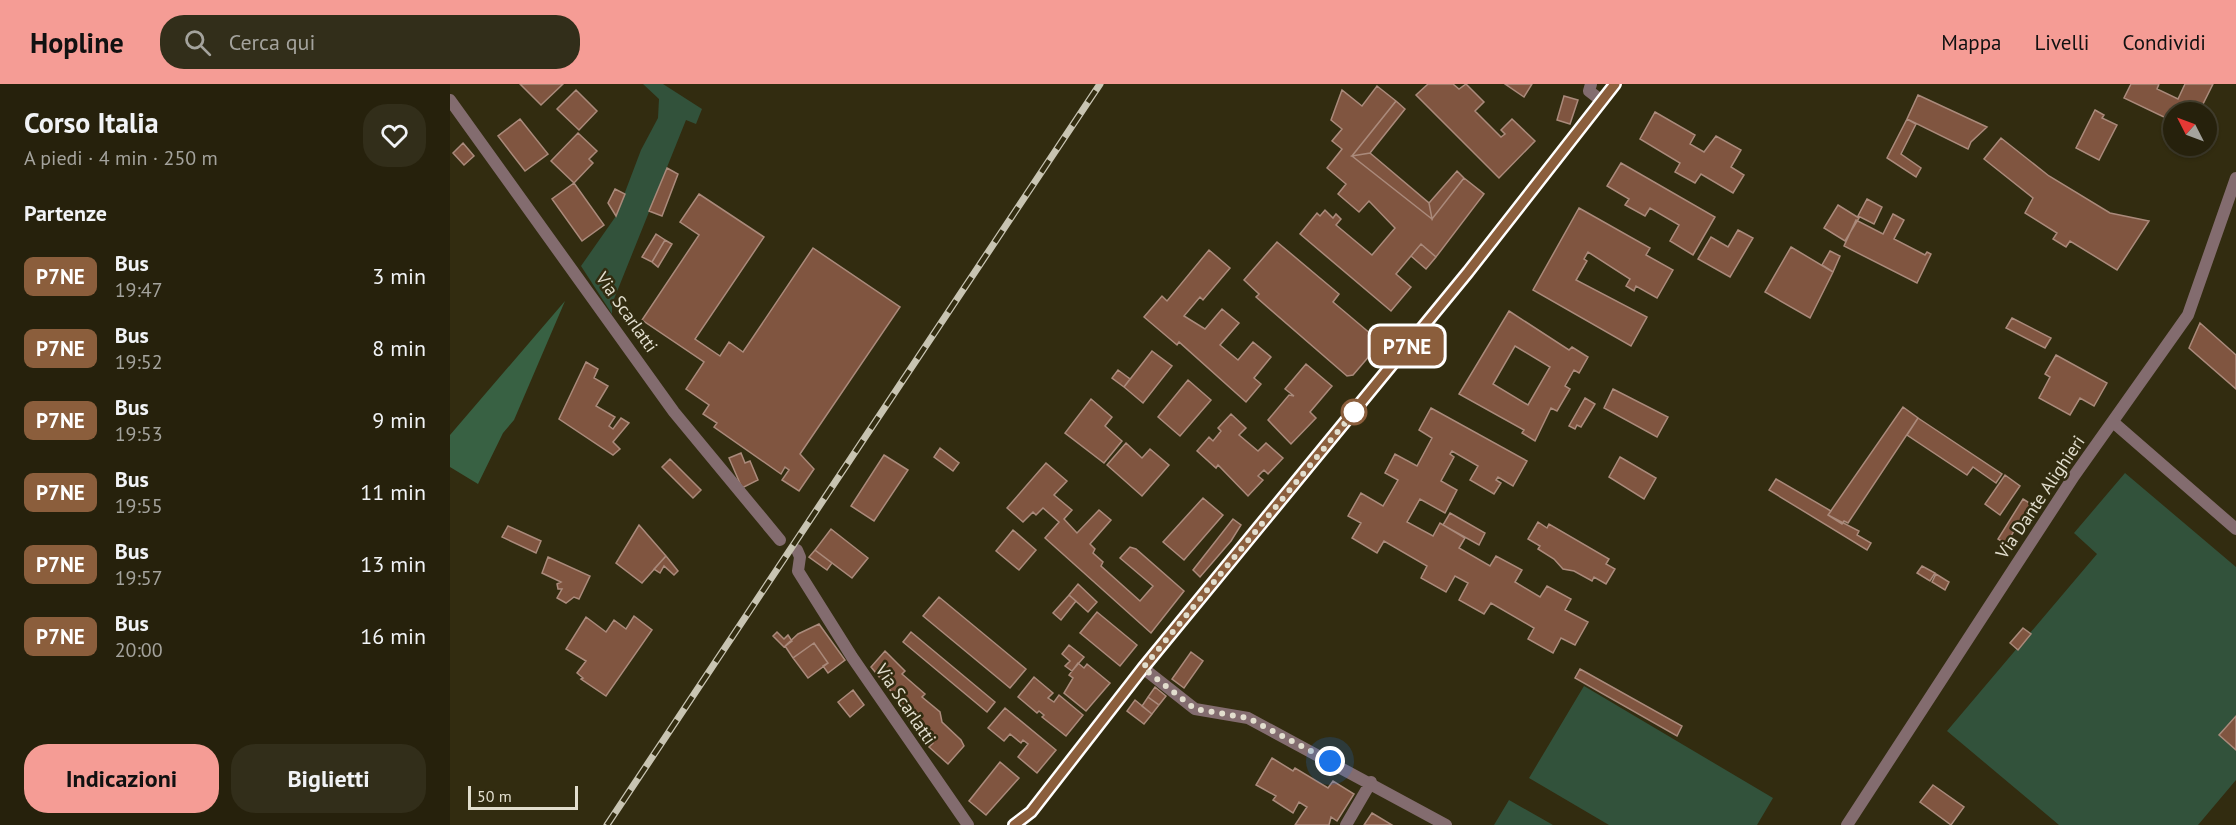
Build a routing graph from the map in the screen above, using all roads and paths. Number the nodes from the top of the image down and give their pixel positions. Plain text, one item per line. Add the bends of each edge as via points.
1 (1591, 84) edge
2 (1615, 84) edge
3 (450, 100) edge
4 (1602, 101) junction
5 (2236, 178) edge
6 (2231, 208) edge
7 (2113, 422) junction
8 (2236, 529) edge
9 (780, 540) dead end
10 (797, 550) dead end
11 (1143, 668) junction
12 (1371, 782) junction
13 (1030, 820) edge
14 (968, 825) edge
15 (1014, 825) edge
16 (1346, 825) edge
17 (1446, 825) edge
18 (1847, 825) edge

1 - 4 street via 1589,91
2 - 4 street
3 - 9 street, Via Scarlatti via 674,412
4 - 11 street via 1468,272
5 - 6 street, Via Dante Alighieri
6 - 7 street, Via Dante Alighieri via 2187,315
7 - 8 street
7 - 18 street, Via Dante Alighieri
10 - 14 street, Via Scarlatti via 798,571
11 - 12 street via 1195,709 1248,718
11 - 13 street
12 - 16 street
12 - 17 street
13 - 15 street

